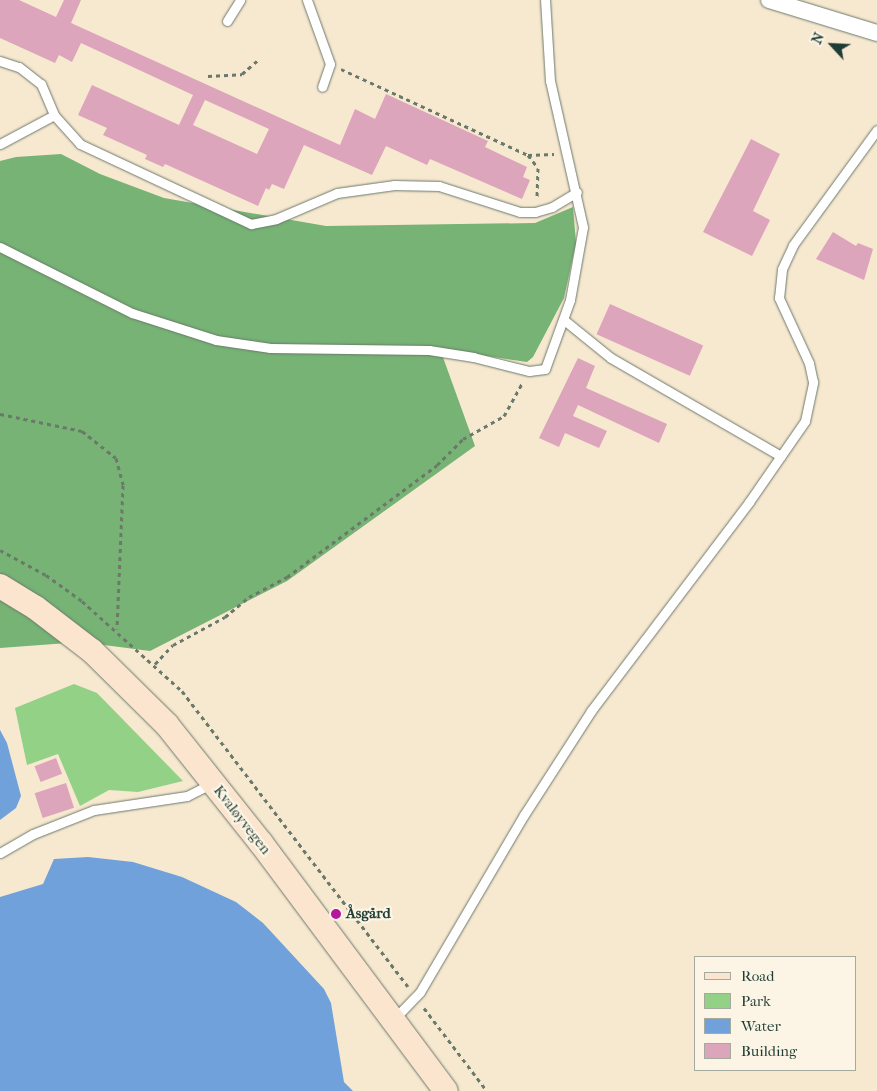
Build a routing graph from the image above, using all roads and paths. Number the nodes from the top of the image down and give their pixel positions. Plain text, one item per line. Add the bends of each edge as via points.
1 (240, 0) edge
2 (307, 0) edge
3 (545, 0) edge
4 (769, 0) edge
5 (228, 21) dead end
6 (877, 33) edge
7 (259, 59) dead end
8 (0, 61) edge
9 (330, 64) junction
10 (208, 76) dead end
11 (322, 87) dead end
12 (54, 115) junction
13 (877, 130) edge
14 (0, 144) edge
15 (568, 151) junction
16 (528, 155) junction
17 (577, 192) junction
18 (535, 212) junction
19 (0, 247) edge
20 (564, 320) junction
21 (528, 372) junction
22 (0, 414) edge
23 (781, 456) junction
24 (0, 586) edge
25 (117, 630) dead end
26 (155, 664) dead end
27 (213, 782) junction
28 (0, 853) edge
29 (393, 1020) junction
30 (446, 1091) edge

1 - 5 lane
2 - 9 lane
3 - 15 lane via 550,81
4 - 6 street
7 - 10 path via 242,74
8 - 12 lane via 19,66 41,84
9 - 11 lane
9 - 16 path via 471,126
12 - 14 lane
12 - 18 lane via 65,130 86,148 251,224 276,219 337,193 419,184 439,186 520,212
13 - 23 lane via 793,245 782,269 779,298 809,363 813,382 805,421
15 - 16 path
15 - 17 lane
16 - 18 path via 538,168
17 - 18 lane via 552,207
17 - 20 lane via 582,245
19 - 21 lane via 132,313 216,340 270,348 450,352
20 - 21 lane via 545,369
20 - 23 lane via 610,358
21 - 26 path via 504,416 463,439 436,466 287,577 249,597 225,617 173,644
22 - 25 path via 82,431 116,458 123,485
23 - 29 lane via 591,711 524,815 420,992 412,1004
24 - 27 street, Kvaløyvegen via 65,629 118,674
27 - 28 lane via 186,796 94,810 33,834
27 - 29 street, Kvaløyvegen
29 - 30 street, Kvaløyvegen

